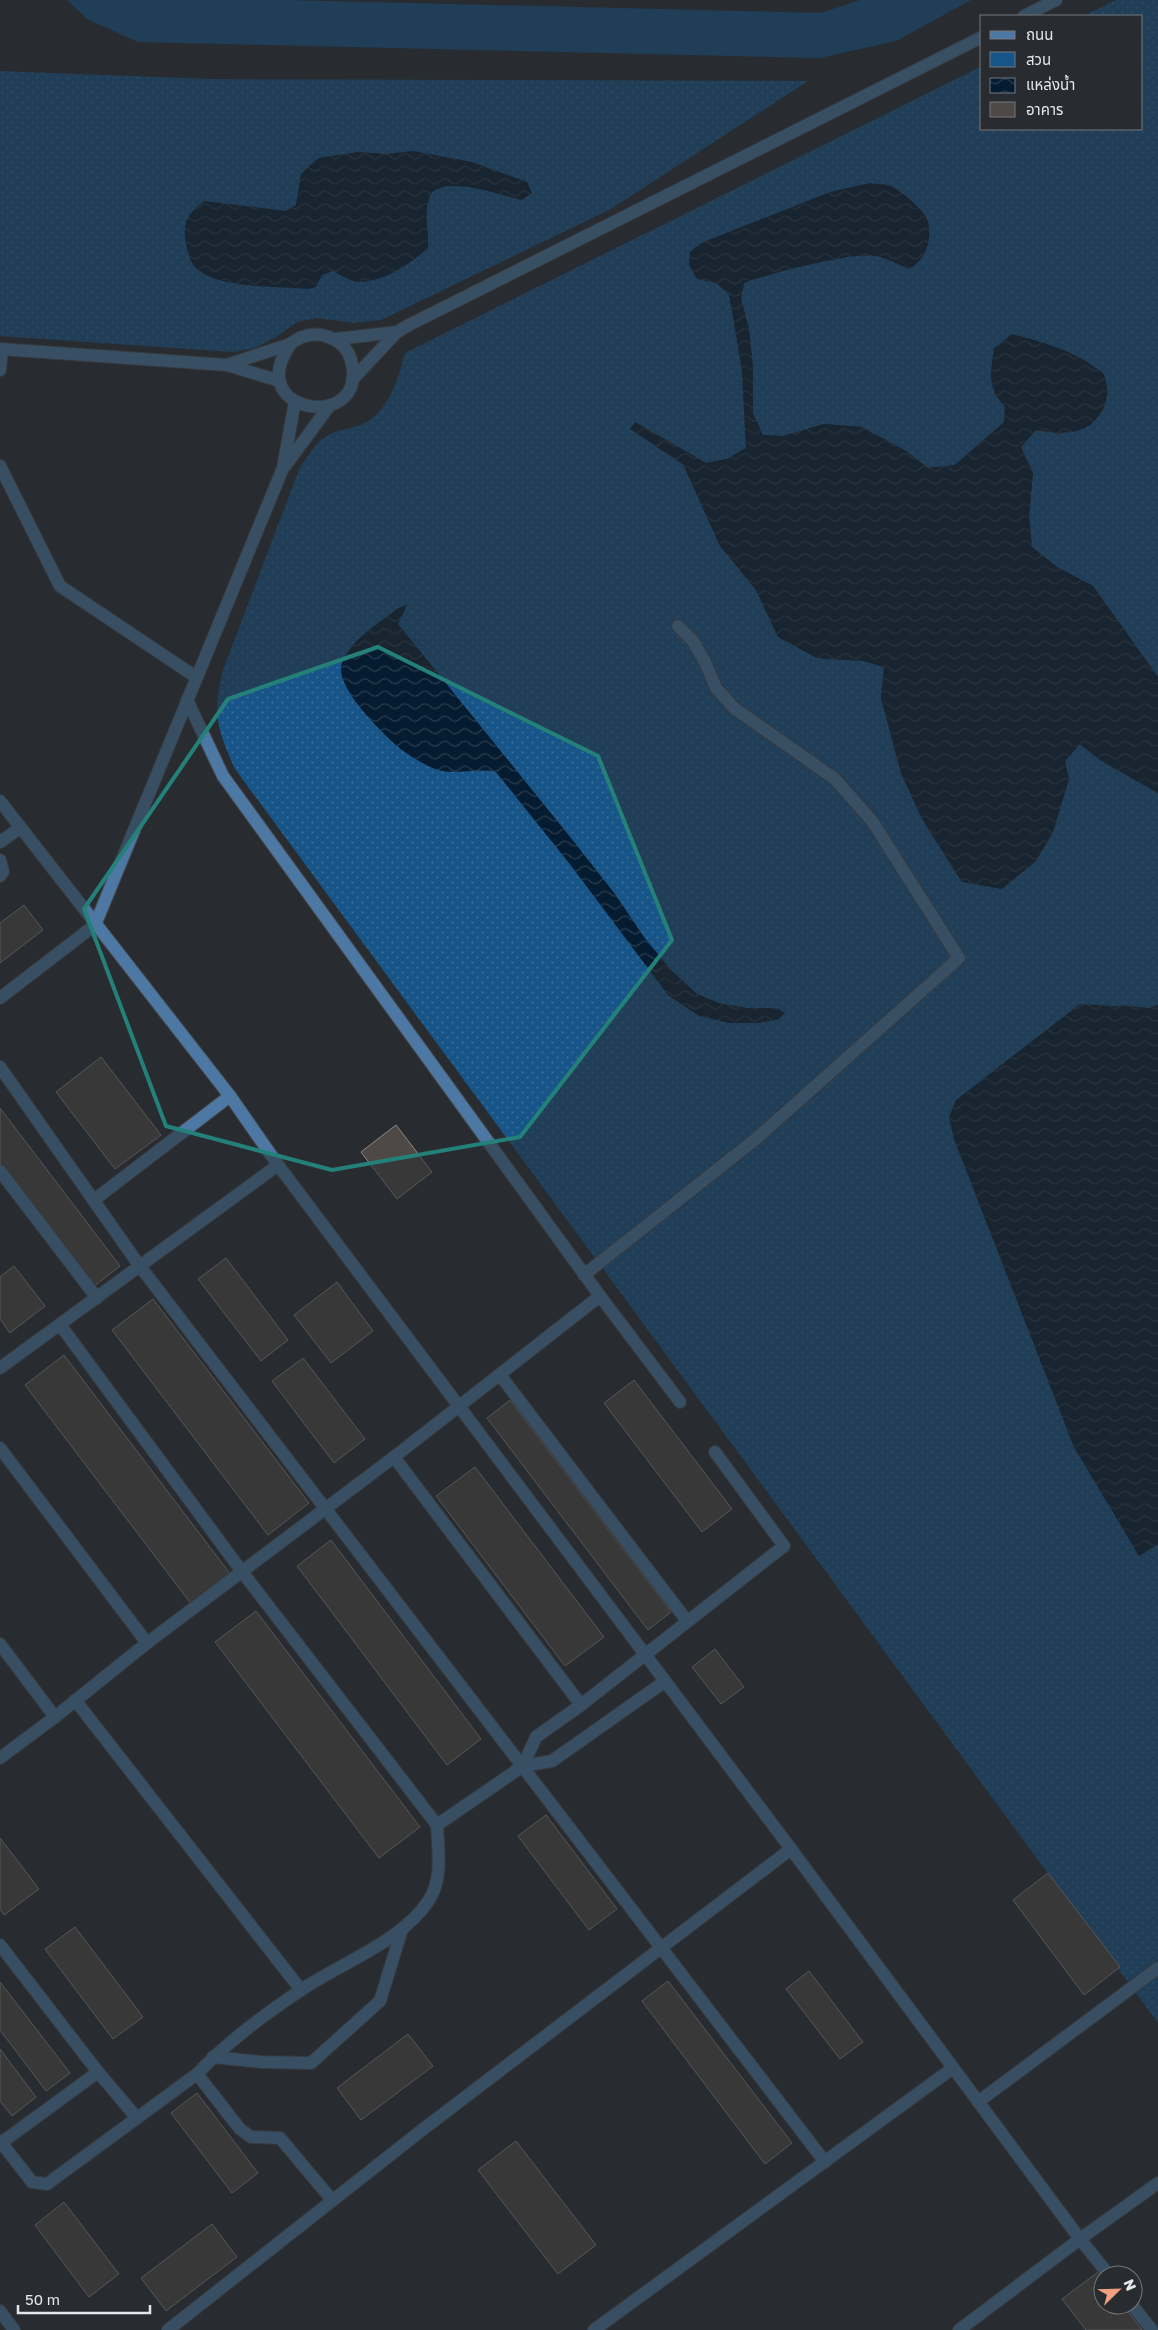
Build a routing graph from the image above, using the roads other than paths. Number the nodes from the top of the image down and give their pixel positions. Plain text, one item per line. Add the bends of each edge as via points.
1 (1056, 0) edge
2 (1026, 15) edge
3 (980, 39) edge
4 (397, 332) junction
5 (336, 340) junction
6 (290, 345) junction
7 (1, 349) edge
8 (227, 365) junction
9 (0, 370) edge
10 (352, 380) junction
11 (280, 381) junction
12 (295, 401) junction
13 (330, 406) junction
14 (0, 466) edge
15 (283, 468) junction
16 (678, 626) dead end
17 (196, 677) junction
18 (187, 700) junction
19 (0, 801) edge
20 (20, 828) junction
21 (0, 842) edge
22 (0, 860) edge
23 (0, 876) edge
24 (95, 925) junction
25 (0, 998) edge
26 (0, 1067) edge
27 (230, 1096) junction
28 (278, 1165) junction
29 (0, 1171) edge
30 (94, 1200) junction
31 (139, 1265) junction
32 (584, 1275) junction
33 (600, 1296) junction
34 (97, 1298) junction
35 (61, 1326) junction
36 (0, 1368) edge
37 (500, 1375) junction
38 (680, 1402) dead end
39 (459, 1406) junction
40 (0, 1448) edge
41 (715, 1452) dead end
42 (394, 1457) junction
43 (326, 1508) junction
44 (242, 1572) junction
45 (687, 1621) junction
46 (147, 1642) junction
47 (0, 1644) edge
48 (644, 1654) junction
49 (664, 1682) junction
50 (75, 1700) junction
51 (581, 1705) junction
52 (55, 1717) junction
53 (0, 1758) edge
54 (523, 1766) junction
55 (437, 1826) junction
56 (791, 1849) junction
57 (402, 1929) junction
58 (0, 1945) edge
59 (661, 1946) junction
60 (1158, 1968) edge
61 (302, 1990) junction
62 (213, 2057) junction
63 (953, 2068) junction
64 (98, 2072) junction
65 (197, 2074) junction
66 (978, 2102) junction
67 (137, 2118) junction
68 (0, 2142) edge
69 (824, 2162) junction
70 (1158, 2183) edge
71 (332, 2200) junction
72 (1080, 2239) junction
73 (1101, 2265) edge
74 (0, 2311) edge
75 (1140, 2315) edge
76 (14, 2330) edge
77 (168, 2330) edge
78 (594, 2330) edge
79 (959, 2330) edge
80 (1152, 2330) edge

1 - 2 street
3 - 4 street
4 - 5 street
4 - 10 street
5 - 6 street via 312,334 300,337
5 - 10 street via 350,357
6 - 8 street
6 - 11 street via 282,355
7 - 8 street
7 - 9 street
8 - 11 street
10 - 13 street via 348,391
11 - 12 street
12 - 13 street via 306,407
12 - 15 street
13 - 15 street
14 - 17 street via 60,586
15 - 17 street
16 - 32 street via 693,641 716,688 734,708 835,779 872,821 959,958 757,1138
17 - 18 street
18 - 24 street
18 - 32 street via 223,776
19 - 20 street
20 - 21 street
20 - 24 street
22 - 23 street via 3,872
24 - 25 street
24 - 27 street
26 - 30 street
27 - 28 street
27 - 30 street
28 - 31 street
28 - 39 street
29 - 34 street
30 - 31 street
31 - 34 street
31 - 43 street
32 - 33 street
33 - 37 street
33 - 38 street
34 - 35 street
35 - 36 street
35 - 44 street
37 - 39 street
37 - 45 street
39 - 42 street
39 - 48 street
40 - 46 street
41 - 45 street via 784,1546
42 - 43 street
42 - 51 street
43 - 44 street
43 - 54 street
44 - 46 street
44 - 55 street
45 - 48 street
46 - 50 street
47 - 52 street
48 - 49 street
48 - 51 street
49 - 54 street via 552,1761
49 - 56 street
50 - 52 street
50 - 61 street
51 - 54 street via 536,1737
52 - 53 street
54 - 55 street
54 - 59 street
55 - 57 street via 439,1870 429,1900
56 - 59 street
56 - 63 street
57 - 61 street
57 - 62 street via 380,2001 311,2063
58 - 64 street
59 - 69 street
59 - 71 street
60 - 66 street
61 - 62 street
62 - 65 street
63 - 66 street
63 - 69 street
64 - 67 street
64 - 68 street
65 - 67 street
65 - 71 street via 240,2129 251,2137 280,2138
66 - 72 street
67 - 68 street via 47,2184 32,2182
69 - 78 street
70 - 72 street
71 - 77 street
72 - 73 street
72 - 79 street
74 - 76 street
75 - 80 street

